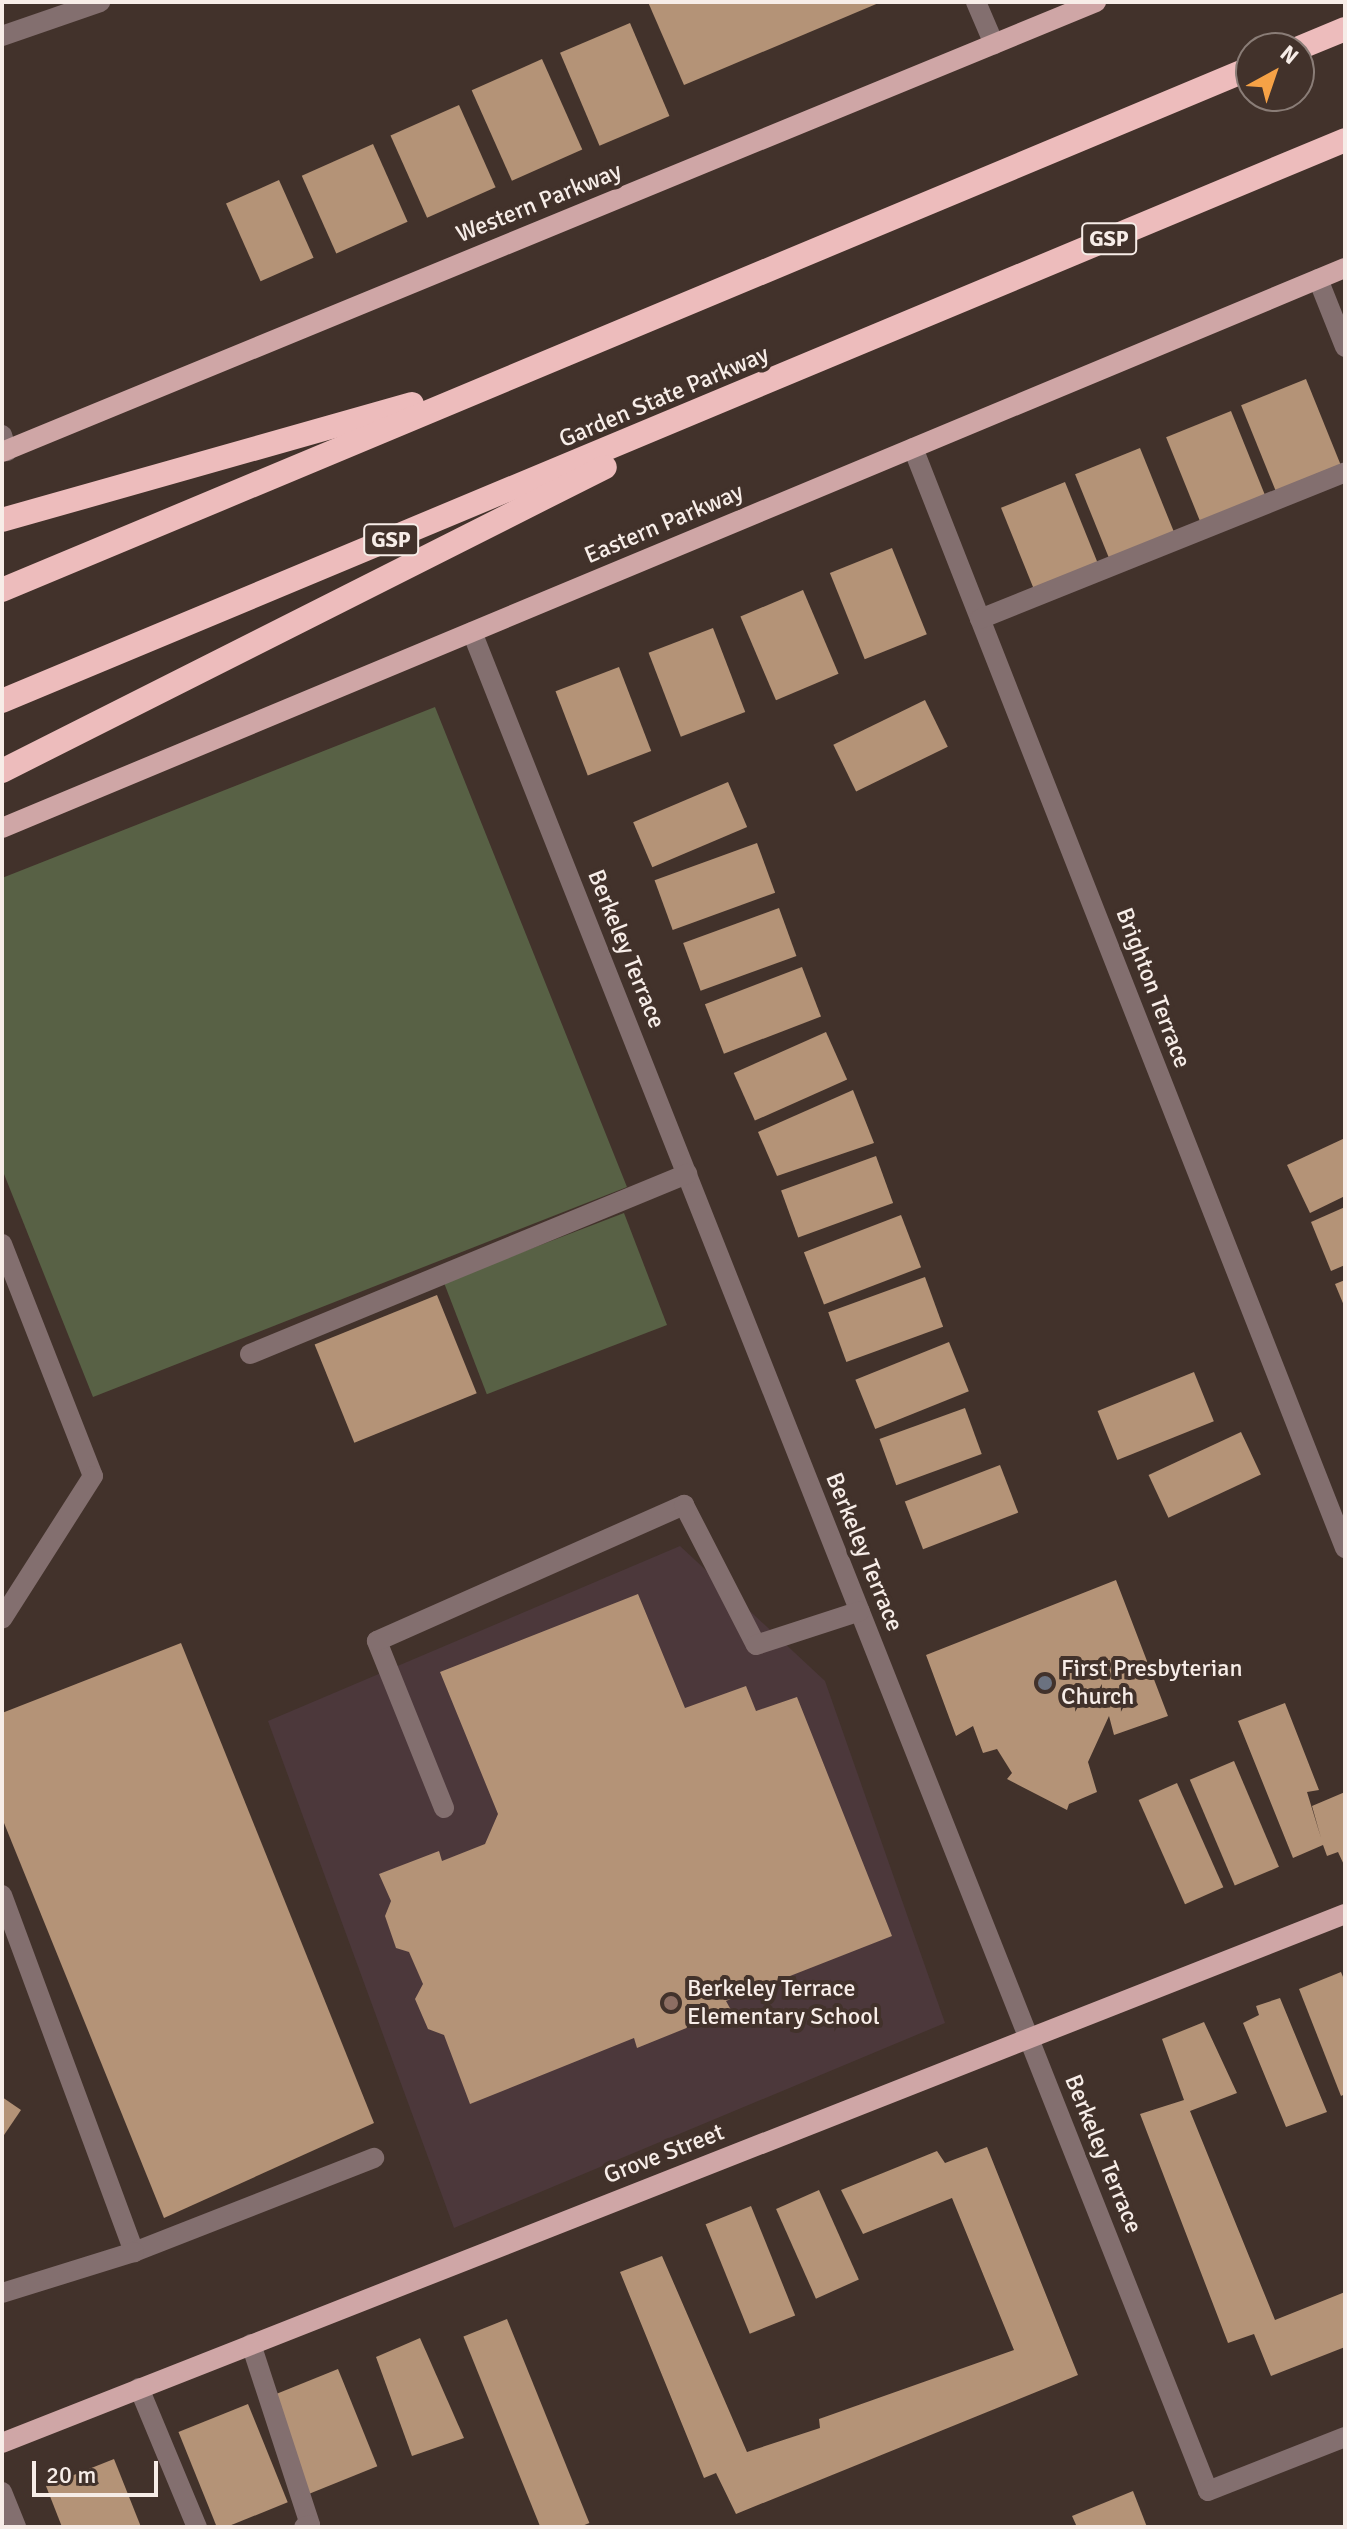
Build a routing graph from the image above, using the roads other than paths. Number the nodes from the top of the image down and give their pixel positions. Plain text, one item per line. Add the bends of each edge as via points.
1 (100, 2) edge
2 (976, 2) edge
3 (1096, 2) edge
4 (1345, 29) edge
5 (2, 36) edge
6 (1315, 41) edge
7 (994, 44) junction
8 (1235, 75) edge
9 (1345, 140) edge
10 (1345, 268) edge
11 (1318, 279) junction
12 (1345, 347) edge
13 (518, 374) junction
14 (779, 380) junction
15 (4, 446) edge
16 (913, 448) junction
17 (1345, 472) edge
18 (2, 520) edge
19 (2, 590) edge
20 (980, 619) junction
21 (472, 632) junction
22 (2, 701) edge
23 (2, 771) edge
24 (2, 828) edge
25 (687, 1174) junction
26 (2, 1244) edge
27 (250, 1354) dead end
28 (1345, 1548) edge
29 (860, 1611) junction
30 (2, 1619) edge
31 (444, 1808) dead end
32 (2, 1895) edge
33 (1345, 1914) edge
34 (1029, 2038) junction
35 (374, 2158) dead end
36 (134, 2252) junction
37 (2, 2293) edge
38 (251, 2344) junction
39 (139, 2388) junction
40 (1345, 2437) edge
41 (2, 2443) edge
42 (2, 2492) edge
43 (16, 2527) edge
44 (197, 2527) edge
45 (304, 2527) edge

1 - 5 street
2 - 7 street
3 - 7 main road, Western Parkway
4 - 6 highway
7 - 15 main road, Western Parkway
8 - 13 highway
9 - 14 highway, Garden State Parkway / GSP
10 - 11 main road, Eastern Parkway
11 - 12 street
11 - 16 main road, Eastern Parkway
13 - 18 highway
13 - 19 highway
14 - 22 highway, Garden State Parkway / GSP
14 - 23 highway
16 - 20 street, Brighton Terrace
16 - 21 main road, Eastern Parkway
17 - 20 street
20 - 28 street, Brighton Terrace
21 - 24 main road, Eastern Parkway
21 - 25 street, Berkeley Terrace
25 - 27 street
25 - 29 street, Berkeley Terrace
26 - 30 street via 93,1476
29 - 31 street via 756,1645 684,1505 377,1641
29 - 34 street, Berkeley Terrace
32 - 36 street
33 - 34 main road, Grove Street
34 - 38 main road, Grove Street
34 - 40 street, Berkeley Terrace via 1208,2491
35 - 36 street
36 - 37 street
38 - 39 main road, Grove Street
38 - 45 street via 310,2525
39 - 41 main road, Grove Street
39 - 44 street
42 - 43 street

